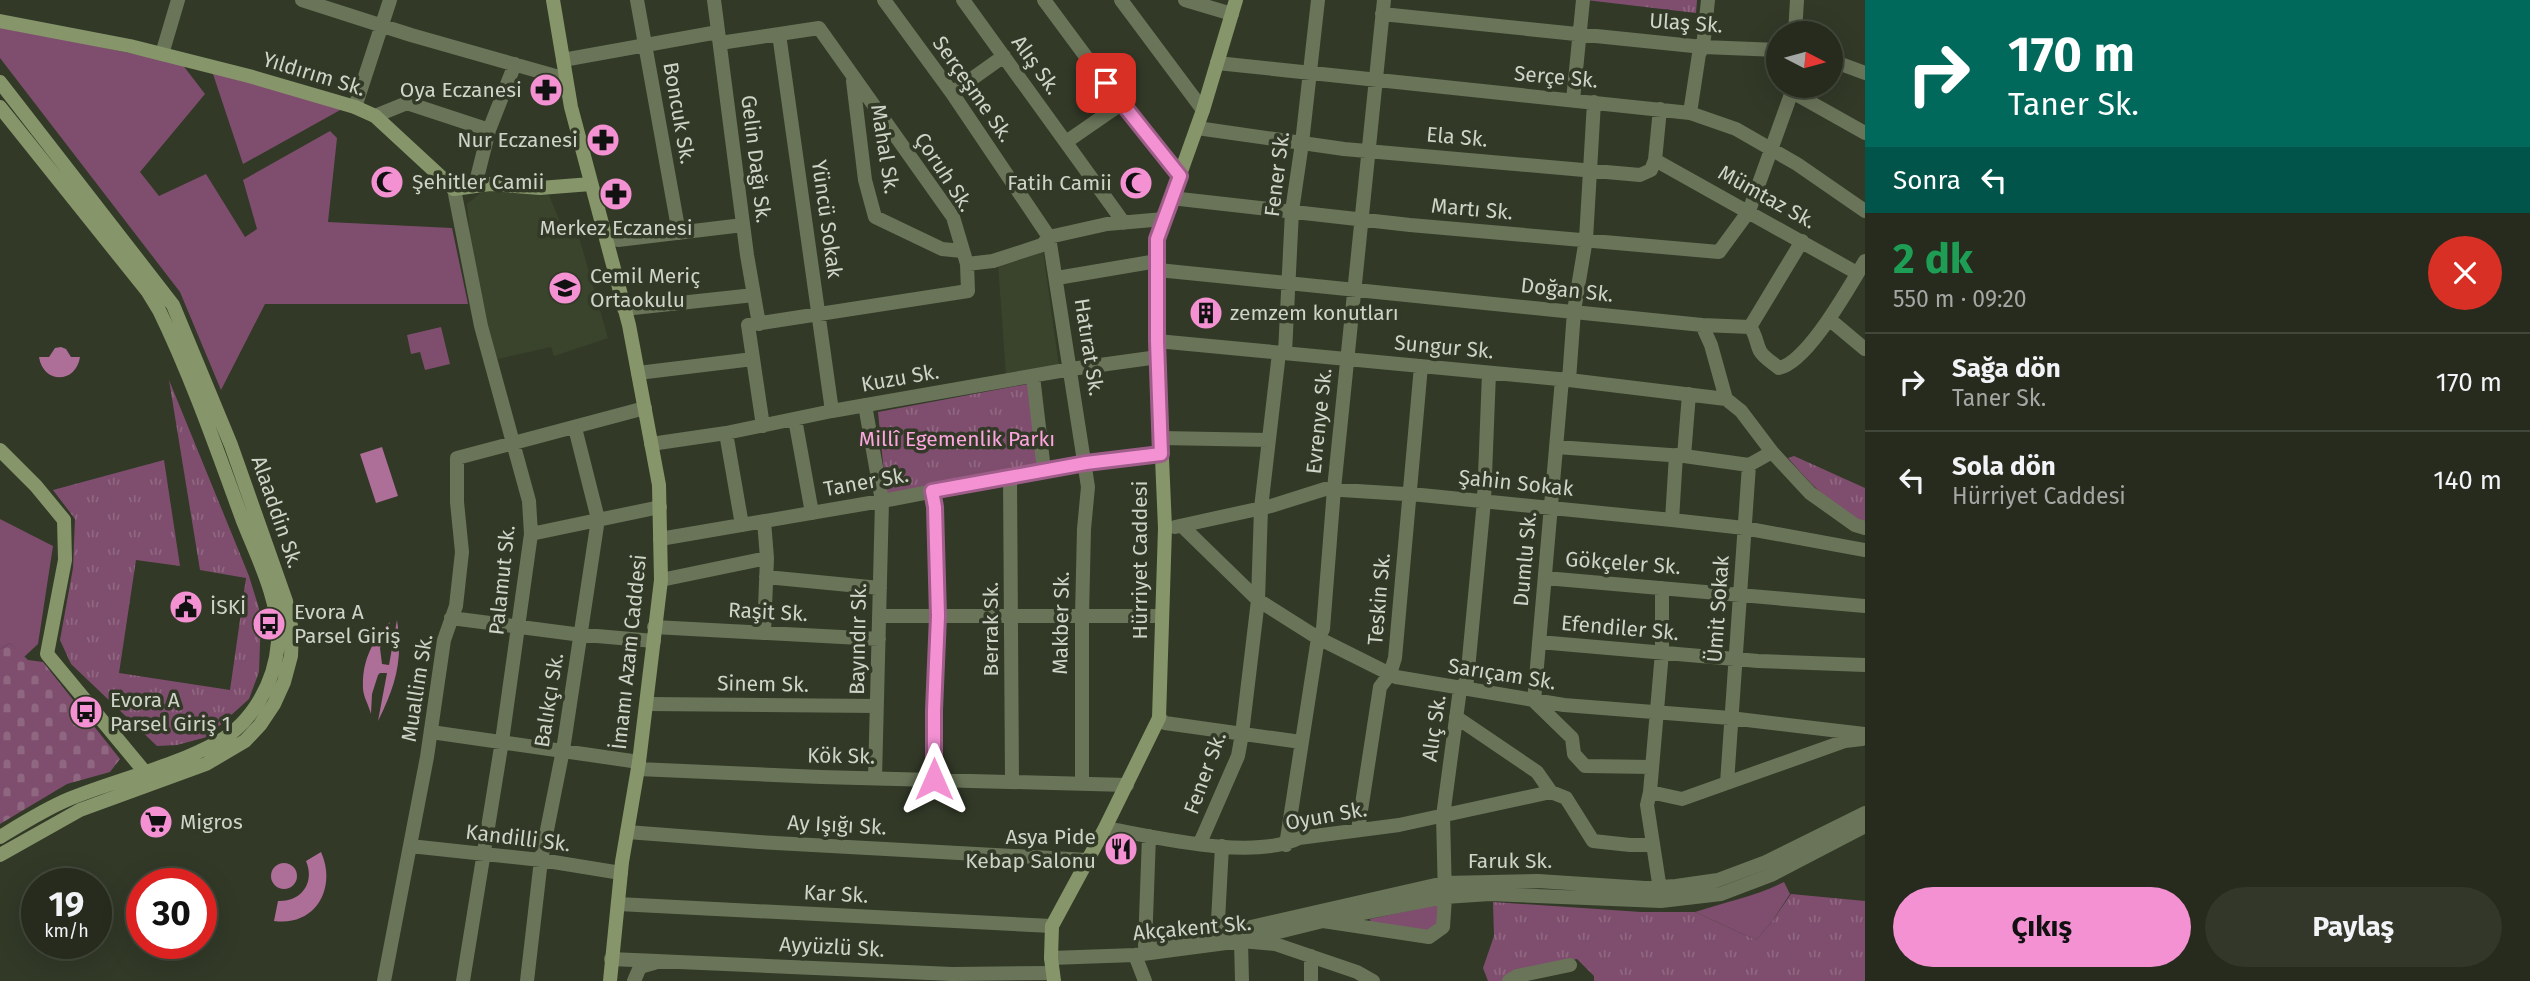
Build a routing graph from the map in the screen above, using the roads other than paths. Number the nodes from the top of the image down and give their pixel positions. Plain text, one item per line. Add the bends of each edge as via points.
1 (178, 0) edge
2 (302, 0) edge
3 (390, 0) edge
4 (637, 0) edge
5 (714, 0) edge
6 (884, 0) edge
7 (963, 0) edge
8 (1044, 0) edge
9 (1121, 0) edge
10 (1185, 0) edge
11 (1318, 0) edge
12 (1583, 0) edge
13 (1708, 0) edge
14 (1797, 0) edge
15 (551, 1) edge
16 (1234, 7) edge
17 (1383, 7) edge
18 (0, 21) edge
19 (1796, 21) edge
20 (381, 25) junction
21 (779, 34) junction
22 (1579, 35) junction
23 (719, 38) junction
24 (645, 45) junction
25 (1703, 47) junction
26 (1766, 50) edge
27 (162, 54) junction
28 (1004, 57) junction
29 (563, 60) junction
30 (1217, 63) junction
31 (515, 64) junction
32 (1843, 65) edge
33 (1865, 74) edge
34 (1310, 75) junction
35 (853, 77) junction
36 (566, 79) junction
37 (1375, 81) junction
38 (0, 82) edge
39 (952, 93) junction
40 (1790, 98) edge
41 (1807, 98) edge
42 (1573, 100) junction
43 (1594, 102) junction
44 (1121, 104) junction
45 (0, 107) edge
46 (355, 107) junction
47 (1660, 109) junction
48 (1203, 110) junction
49 (1690, 113) junction
50 (374, 116) junction
51 (1197, 128) junction
52 (489, 130) junction
53 (1865, 134) edge
54 (1066, 142) junction
55 (1303, 143) junction
56 (1368, 151) junction
57 (1772, 152) junction
58 (1655, 160) junction
59 (1590, 170) junction
60 (1180, 176) junction
61 (591, 184) junction
62 (475, 186) junction
63 (454, 189) junction
64 (1171, 198) junction
65 (1292, 211) junction
66 (1749, 211) junction
67 (1865, 211) edge
68 (1164, 219) junction
69 (1361, 219) junction
70 (1124, 223) junction
71 (743, 225) junction
72 (679, 233) junction
73 (604, 234) junction
74 (1049, 237) junction
75 (1586, 239) junction
76 (1802, 241) junction
77 (965, 258) junction
78 (1158, 265) junction
79 (1861, 267) edge
80 (1057, 278) junction
81 (1290, 283) junction
82 (1354, 288) junction
83 (754, 295) junction
84 (624, 309) junction
85 (1574, 312) junction
86 (820, 315) junction
87 (1829, 319) junction
88 (759, 324) junction
89 (1702, 325) junction
90 (1750, 327) junction
91 (1157, 341) junction
92 (1865, 349) edge
93 (1282, 353) junction
94 (1158, 357) junction
95 (753, 359) junction
96 (1347, 359) junction
97 (1421, 366) junction
98 (1071, 369) junction
99 (638, 373) junction
100 (1489, 373) junction
101 (1033, 376) junction
102 (1566, 379) junction
103 (1689, 394) junction
104 (1726, 399) junction
105 (865, 405) junction
106 (645, 408) junction
107 (832, 411) junction
108 (795, 419) junction
109 (763, 426) junction
110 (575, 428) junction
111 (726, 433) junction
112 (1161, 438) junction
113 (1269, 440) junction
114 (514, 444) junction
115 (651, 444) junction
116 (1556, 447) junction
117 (225, 448) junction
118 (0, 450) edge
119 (1772, 452) junction
120 (1161, 454) junction
121 (1680, 455) junction
122 (1086, 463) junction
123 (1749, 464) junction
124 (1044, 470) junction
125 (1010, 476) junction
126 (1334, 489) junction
127 (932, 491) junction
128 (1410, 494) junction
129 (882, 501) junction
130 (1484, 501) junction
131 (660, 507) junction
132 (1261, 508) junction
133 (1551, 508) junction
134 (812, 513) junction
135 (598, 519) junction
136 (1672, 520) junction
137 (764, 521) junction
138 (742, 525) junction
139 (1182, 526) junction
140 (1165, 528) junction
141 (1744, 528) junction
142 (1865, 528) edge
143 (531, 534) junction
144 (660, 538) junction
145 (1865, 550) edge
146 (767, 558) junction
147 (766, 577) junction
148 (1545, 578) junction
149 (661, 580) junction
150 (880, 588) junction
151 (1662, 588) junction
152 (1740, 594) junction
153 (1258, 600) junction
154 (1865, 606) edge
155 (880, 616) junction
156 (938, 616) junction
157 (1012, 616) junction
158 (1082, 616) junction
159 (1162, 616) junction
160 (451, 618) junction
161 (519, 627) junction
162 (764, 633) junction
163 (654, 634) junction
164 (580, 635) junction
165 (1318, 638) junction
166 (879, 639) junction
167 (1539, 642) junction
168 (1662, 652) junction
169 (1736, 659) junction
170 (1865, 664) edge
171 (1390, 674) junction
172 (1460, 689) junction
173 (1534, 701) junction
174 (648, 704) junction
175 (877, 706) junction
176 (1657, 712) junction
177 (1456, 717) junction
178 (1159, 718) junction
179 (1730, 718) junction
180 (431, 732) junction
181 (1242, 734) junction
182 (1865, 734) edge
183 (1865, 739) edge
184 (502, 741) junction
185 (1301, 741) junction
186 (563, 750) junction
187 (639, 766) junction
188 (1653, 767) junction
189 (149, 778) junction
190 (875, 778) junction
191 (934, 779) junction
192 (1012, 781) junction
193 (1082, 783) junction
194 (1727, 783) junction
195 (1127, 785) junction
196 (1551, 792) junction
197 (1650, 792) junction
198 (1865, 813) edge
199 (1443, 816) junction
200 (1865, 826) edge
201 (1105, 828) junction
202 (1358, 830) junction
203 (627, 832) junction
204 (1149, 836) junction
205 (0, 837) edge
206 (1200, 843) junction
207 (1286, 845) junction
208 (1653, 845) junction
209 (410, 846) junction
210 (1222, 846) junction
211 (484, 854) junction
212 (0, 855) edge
213 (541, 860) junction
214 (1088, 860) junction
215 (621, 873) junction
216 (1719, 887) junction
217 (1445, 890) junction
218 (1661, 894) junction
219 (618, 904) junction
220 (1323, 921) junction
221 (1052, 926) junction
222 (1223, 932) junction
223 (1241, 941) junction
224 (1142, 949) junction
225 (1311, 956) junction
226 (616, 959) junction
227 (666, 961) junction
228 (1570, 965) dead end
229 (1052, 971) edge
230 (832, 975) edge
231 (384, 981) edge
232 (463, 981) edge
233 (527, 981) edge
234 (610, 981) edge
235 (632, 981) edge
236 (1145, 981) edge
237 (1242, 981) edge
238 (1311, 981) edge
239 (1373, 981) edge
240 (1509, 981) edge

1 - 27 street
2 - 20 street
3 - 20 street
4 - 24 street, Boncuk Sk.
5 - 23 street, Gelin Dağı Sk.
6 - 39 street, Serçeşme Sk.
7 - 28 street, Alış Sk.
8 - 44 street
9 - 48 street
10 - 16 street
11 - 34 street, Fener Sk.
12 - 22 street
13 - 25 street
14 - 19 street
15 - 29 street, İmamı Azam Caddesi
16 - 30 street, Hürriyet Caddesi
17 - 22 street, Ulaş Sk.
17 - 37 street, Evrenye Sk.
18 - 27 street, Yıldırım Sk.
20 - 31 street
20 - 46 street
21 - 23 street, Çoruh Sk.
21 - 35 street, Çoruh Sk. via 819,28
21 - 86 street, Yüncü Sokak
22 - 25 street, Ulaş Sk.
22 - 42 street
23 - 24 street, Çoruh Sk.
23 - 71 street, Gelin Dağı Sk.
24 - 29 street, Çoruh Sk.
24 - 72 street, Boncuk Sk.
25 - 26 street, Ulaş Sk.
25 - 49 street
27 - 46 street, Yıldırım Sk.
28 - 39 street
28 - 54 street, Alış Sk.
29 - 36 street, İmamı Azam Caddesi
30 - 34 street, Serçe Sk.
30 - 48 street, Hürriyet Caddesi
31 - 36 street
31 - 52 street
32 - 33 street
34 - 37 street, Serçe Sk.
34 - 55 street, Fener Sk.
35 - 77 street, Çoruh Sk. via 953,217
35 - 77 street, Mahal Sk. via 865,180 875,217
36 - 61 street, İmamı Azam Caddesi
37 - 42 street, Serçe Sk.
37 - 56 street, Evrenye Sk.
38 - 117 street, Alaaddin Sk. via 166,295 179,317
39 - 74 street, Serçeşme Sk.
40 - 57 street
41 - 53 street
42 - 43 street, Serçe Sk.
43 - 47 street, Serçe Sk.
43 - 59 street, Dumlu Sk.
44 - 54 street
44 - 60 street
45 - 117 street, Alaaddin Sk. via 154,301
46 - 50 street, Yıldırım Sk.
47 - 49 street, Serçe Sk.
47 - 58 street
48 - 51 street, Hürriyet Caddesi
49 - 57 street, Serçe Sk. via 1736,129
50 - 52 street via 407,103
50 - 63 street, Yıldırım Sk.
51 - 55 street, Ela Sk.
51 - 60 street, Hürriyet Caddesi
52 - 62 street
54 - 70 street, Alış Sk.
55 - 56 street, Ela Sk.
55 - 65 street, Fener Sk.
56 - 59 street, Ela Sk.
56 - 69 street, Evrenye Sk.
57 - 66 street
57 - 67 street, Serçe Sk.
58 - 59 street, Ela Sk. via 1651,170 1640,176
58 - 66 street, Mümtaz Sk.
59 - 75 street, Dumlu Sk.
60 - 64 street, Hürriyet Caddesi
61 - 62 street
61 - 73 street, İmamı Azam Caddesi
62 - 63 street
63 - 114 street, Palamut Sk. via 481,326
64 - 65 street, Martı Sk.
64 - 68 street, Hürriyet Caddesi
65 - 69 street, Martı Sk.
65 - 81 street, Fener Sk.
66 - 75 street, Martı Sk. via 1719,252
66 - 76 street, Mümtaz Sk.
68 - 70 street
68 - 78 street, Hürriyet Caddesi via 1157,239
69 - 75 street, Martı Sk.
69 - 82 street, Evrenye Sk.
70 - 74 street
71 - 72 street
71 - 83 street, Gelin Dağı Sk.
72 - 73 street via 618,240
73 - 84 street, İmamı Azam Caddesi
74 - 77 street via 1042,245 993,261
74 - 80 street, Hatırat Sk.
75 - 85 street, Dumlu Sk.
76 - 79 street, Mümtaz Sk.
76 - 90 street
77 - 86 street, Çoruh Sk. via 968,291
78 - 80 street, Doğan Sk.
78 - 81 street, Doğan Sk.
78 - 91 street, Hürriyet Caddesi
79 - 87 street
80 - 98 street, Hatırat Sk.
81 - 82 street, Doğan Sk.
81 - 93 street, Fener Sk.
82 - 85 street, Doğan Sk.
82 - 96 street, Evrenye Sk.
83 - 84 street
83 - 88 street, Gelin Dağı Sk.
84 - 99 street, İmamı Azam Caddesi
85 - 89 street, Doğan Sk.
85 - 102 street, Dumlu Sk.
86 - 88 street, Çoruh Sk.
86 - 107 street, Yüncü Sokak
87 - 90 street via 1793,363 1779,368 1760,351
87 - 92 street
88 - 95 street via 748,325
89 - 90 street, Doğan Sk.
89 - 104 street
91 - 93 street, Sungur Sk.
91 - 94 street, Hürriyet Caddesi
93 - 96 street, Sungur Sk.
93 - 113 street, Fener Sk.
94 - 98 street, Kuzu Sk.
94 - 112 street, Hürriyet Caddesi
95 - 99 street
95 - 109 street
96 - 97 street, Sungur Sk.
96 - 126 street, Evrenye Sk.
97 - 100 street, Sungur Sk.
97 - 128 street, Teskin Sk.
98 - 101 street, Kuzu Sk.
98 - 122 street, Hatırat Sk.
99 - 106 street, İmamı Azam Caddesi
100 - 102 street, Sungur Sk.
100 - 130 street, Alıç Sk.
101 - 105 street, Kuzu Sk.
101 - 124 street
102 - 103 street, Sungur Sk.
102 - 116 street, Dumlu Sk.
103 - 104 street, Sungur Sk.
103 - 121 street
104 - 119 street
105 - 107 street, Kuzu Sk.
105 - 129 street, Bayındır Sk.
106 - 110 street
106 - 115 street, İmamı Azam Caddesi
107 - 108 street, Kuzu Sk.
108 - 109 street, Kuzu Sk.
108 - 134 street
109 - 111 street, Kuzu Sk.
110 - 114 street
110 - 135 street, Balıkçı Sk.
111 - 115 street, Kuzu Sk.
111 - 138 street
112 - 113 street
112 - 120 street, Hürriyet Caddesi
113 - 132 street, Fener Sk.
114 - 143 street, Palamut Sk. via 529,501
114 - 160 street, Muallim Sk. via 457,458 462,552
115 - 131 street, İmamı Azam Caddesi
116 - 121 street
116 - 133 street, Dumlu Sk.
117 - 189 street, Alaaddin Sk. via 274,602 278,643 274,666 256,707 239,726
118 - 189 street via 64,520 65,560 47,654
119 - 123 street
119 - 142 street via 1810,494
120 - 122 street, Taner Sk.
120 - 140 street, Hürriyet Caddesi
121 - 123 street
121 - 136 street
122 - 124 street, Taner Sk.
122 - 158 street, Makber Sk.
123 - 141 street, Ümit Sokak
124 - 125 street, Taner Sk.
125 - 127 street, Taner Sk.
125 - 157 street, Berrak Sk.
126 - 128 street, Şahin Sokak
126 - 132 street, Şahin Sokak
126 - 165 street, Evrenye Sk. via 1323,629
127 - 129 street, Taner Sk.
127 - 156 street
128 - 130 street, Şahin Sokak
128 - 171 street, Teskin Sk.
129 - 134 street, Taner Sk.
129 - 150 street, Bayındır Sk.
130 - 133 street, Şahin Sokak
130 - 172 street, Alıç Sk. via 1467,680
131 - 135 street
131 - 144 street, İmamı Azam Caddesi
132 - 139 street, Şahin Sokak
132 - 153 street, Fener Sk.
133 - 136 street, Şahin Sokak
133 - 148 street, Dumlu Sk.
134 - 137 street, Taner Sk.
135 - 143 street
135 - 164 street, Balıkçı Sk.
136 - 141 street, Şahin Sokak
137 - 138 street, Taner Sk.
137 - 146 street
138 - 144 street, Taner Sk.
139 - 140 street, Şahin Sokak
139 - 153 street, Sarıçam Sk.
140 - 159 street, Hürriyet Caddesi
141 - 145 street, Şahin Sokak
141 - 152 street, Ümit Sokak
143 - 161 street, Palamut Sk.
144 - 149 street, İmamı Azam Caddesi
146 - 147 street
146 - 149 street
147 - 150 street
147 - 162 street
148 - 151 street, Gökçeler Sk.
148 - 167 street, Dumlu Sk.
149 - 163 street, İmamı Azam Caddesi
150 - 155 street, Bayındır Sk.
151 - 152 street, Gökçeler Sk.
151 - 168 street
152 - 154 street, Gökçeler Sk.
152 - 169 street, Ümit Sokak
153 - 165 street, Sarıçam Sk.
153 - 181 street, Fener Sk.
155 - 156 street
155 - 166 street, Bayındır Sk.
156 - 157 street
156 - 191 street
157 - 158 street
157 - 192 street, Berrak Sk.
158 - 159 street
158 - 193 street, Makber Sk.
159 - 178 street, Hürriyet Caddesi
160 - 161 street, Raşit Sk.
160 - 180 street, Muallim Sk.
161 - 164 street, Raşit Sk.
161 - 184 street, Palamut Sk.
162 - 163 street, Raşit Sk.
162 - 166 street, Raşit Sk.
163 - 164 street, Raşit Sk.
163 - 174 street, İmamı Azam Caddesi
164 - 186 street, Balıkçı Sk.
165 - 171 street, Sarıçam Sk.
165 - 185 street, Evrenye Sk.
166 - 175 street, Bayındır Sk.
167 - 168 street, Efendiler Sk.
167 - 173 street, Dumlu Sk.
168 - 169 street, Efendiler Sk.
168 - 176 street
169 - 170 street, Efendiler Sk.
169 - 179 street, Ümit Sokak
171 - 172 street, Sarıçam Sk.
171 - 202 street, Teskin Sk. via 1380,687
172 - 173 street, Sarıçam Sk.
172 - 177 street, Alıç Sk.
173 - 176 street, Sarıçam Sk.
173 - 188 street via 1572,738 1574,754 1585,766
174 - 175 street, Sinem Sk.
174 - 187 street, İmamı Azam Caddesi
175 - 190 street, Bayındır Sk.
176 - 179 street, Sarıçam Sk.
176 - 188 street
177 - 196 street via 1537,772
177 - 199 street, Alıç Sk.
178 - 181 street via 1165,723
178 - 195 street, Hürriyet Caddesi
179 - 182 street, Sarıçam Sk.
179 - 194 street, Ümit Sokak
180 - 184 street, Kök Sk.
180 - 209 street, Muallim Sk.
181 - 185 street
181 - 206 street, Fener Sk. via 1238,756
183 - 194 street via 1845,741
184 - 186 street, Kök Sk.
184 - 211 street, Palamut Sk.
185 - 207 street, Evrenye Sk.
186 - 187 street, Kök Sk.
186 - 213 street, Balıkçı Sk.
187 - 190 street, Kök Sk.
187 - 203 street, İmamı Azam Caddesi
188 - 197 street
189 - 205 street, Alaaddin Sk. via 47,808
189 - 212 street, Alaaddin Sk. via 60,819
190 - 191 street, Kök Sk.
191 - 192 street, Kök Sk.
192 - 193 street, Kök Sk.
193 - 195 street, Kök Sk.
194 - 197 street via 1682,799
195 - 201 street, Hürriyet Caddesi
196 - 199 street, Oyun Sk.
196 - 208 street via 1566,798 1594,841
197 - 208 street via 1647,805
198 - 216 street, Faruk Sk.
199 - 202 street, Oyun Sk.
199 - 217 street, Alıç Sk.
200 - 216 street via 1771,875
201 - 204 street, Oyun Sk.
201 - 214 street, Hürriyet Caddesi
202 - 207 street, Oyun Sk. via 1299,838
203 - 214 street, Ay Işığı Sk.
203 - 215 street, İmamı Azam Caddesi
204 - 206 street, Oyun Sk.
204 - 224 street
206 - 210 street, Oyun Sk.
207 - 210 street, Oyun Sk.
208 - 218 street
209 - 211 street, Kandilli Sk.
209 - 231 street, Muallim Sk.
210 - 222 street via 1218,921
211 - 213 street, Kandilli Sk.
211 - 232 street, Palamut Sk.
213 - 215 street, Kandilli Sk.
213 - 233 street, Balıkçı Sk.
214 - 221 street, Hürriyet Caddesi
215 - 219 street, İmamı Azam Caddesi
216 - 218 street, Faruk Sk.
217 - 218 street, Faruk Sk. via 1538,881
217 - 220 street
217 - 220 street, Alıç Sk. via 1443,927 1429,937
217 - 222 street, Faruk Sk.
219 - 221 street, Kar Sk.
219 - 226 street, İmamı Azam Caddesi
220 - 223 street
221 - 229 street, Hürriyet Caddesi
222 - 223 street
222 - 224 street, Faruk Sk.
223 - 224 street, Akçakent Sk.
223 - 225 street, Akçakent Sk. via 1275,944
223 - 237 street
224 - 229 street, Akçakent Sk.
224 - 236 street
225 - 238 street
225 - 239 street, Akçakent Sk.
226 - 227 street, Ayyüzlü Sk.
226 - 234 street, İmamı Azam Caddesi
226 - 235 street
227 - 230 street, Ayyüzlü Sk.
227 - 235 street via 640,967
228 - 240 street
229 - 230 street, Ayyüzlü Sk.

